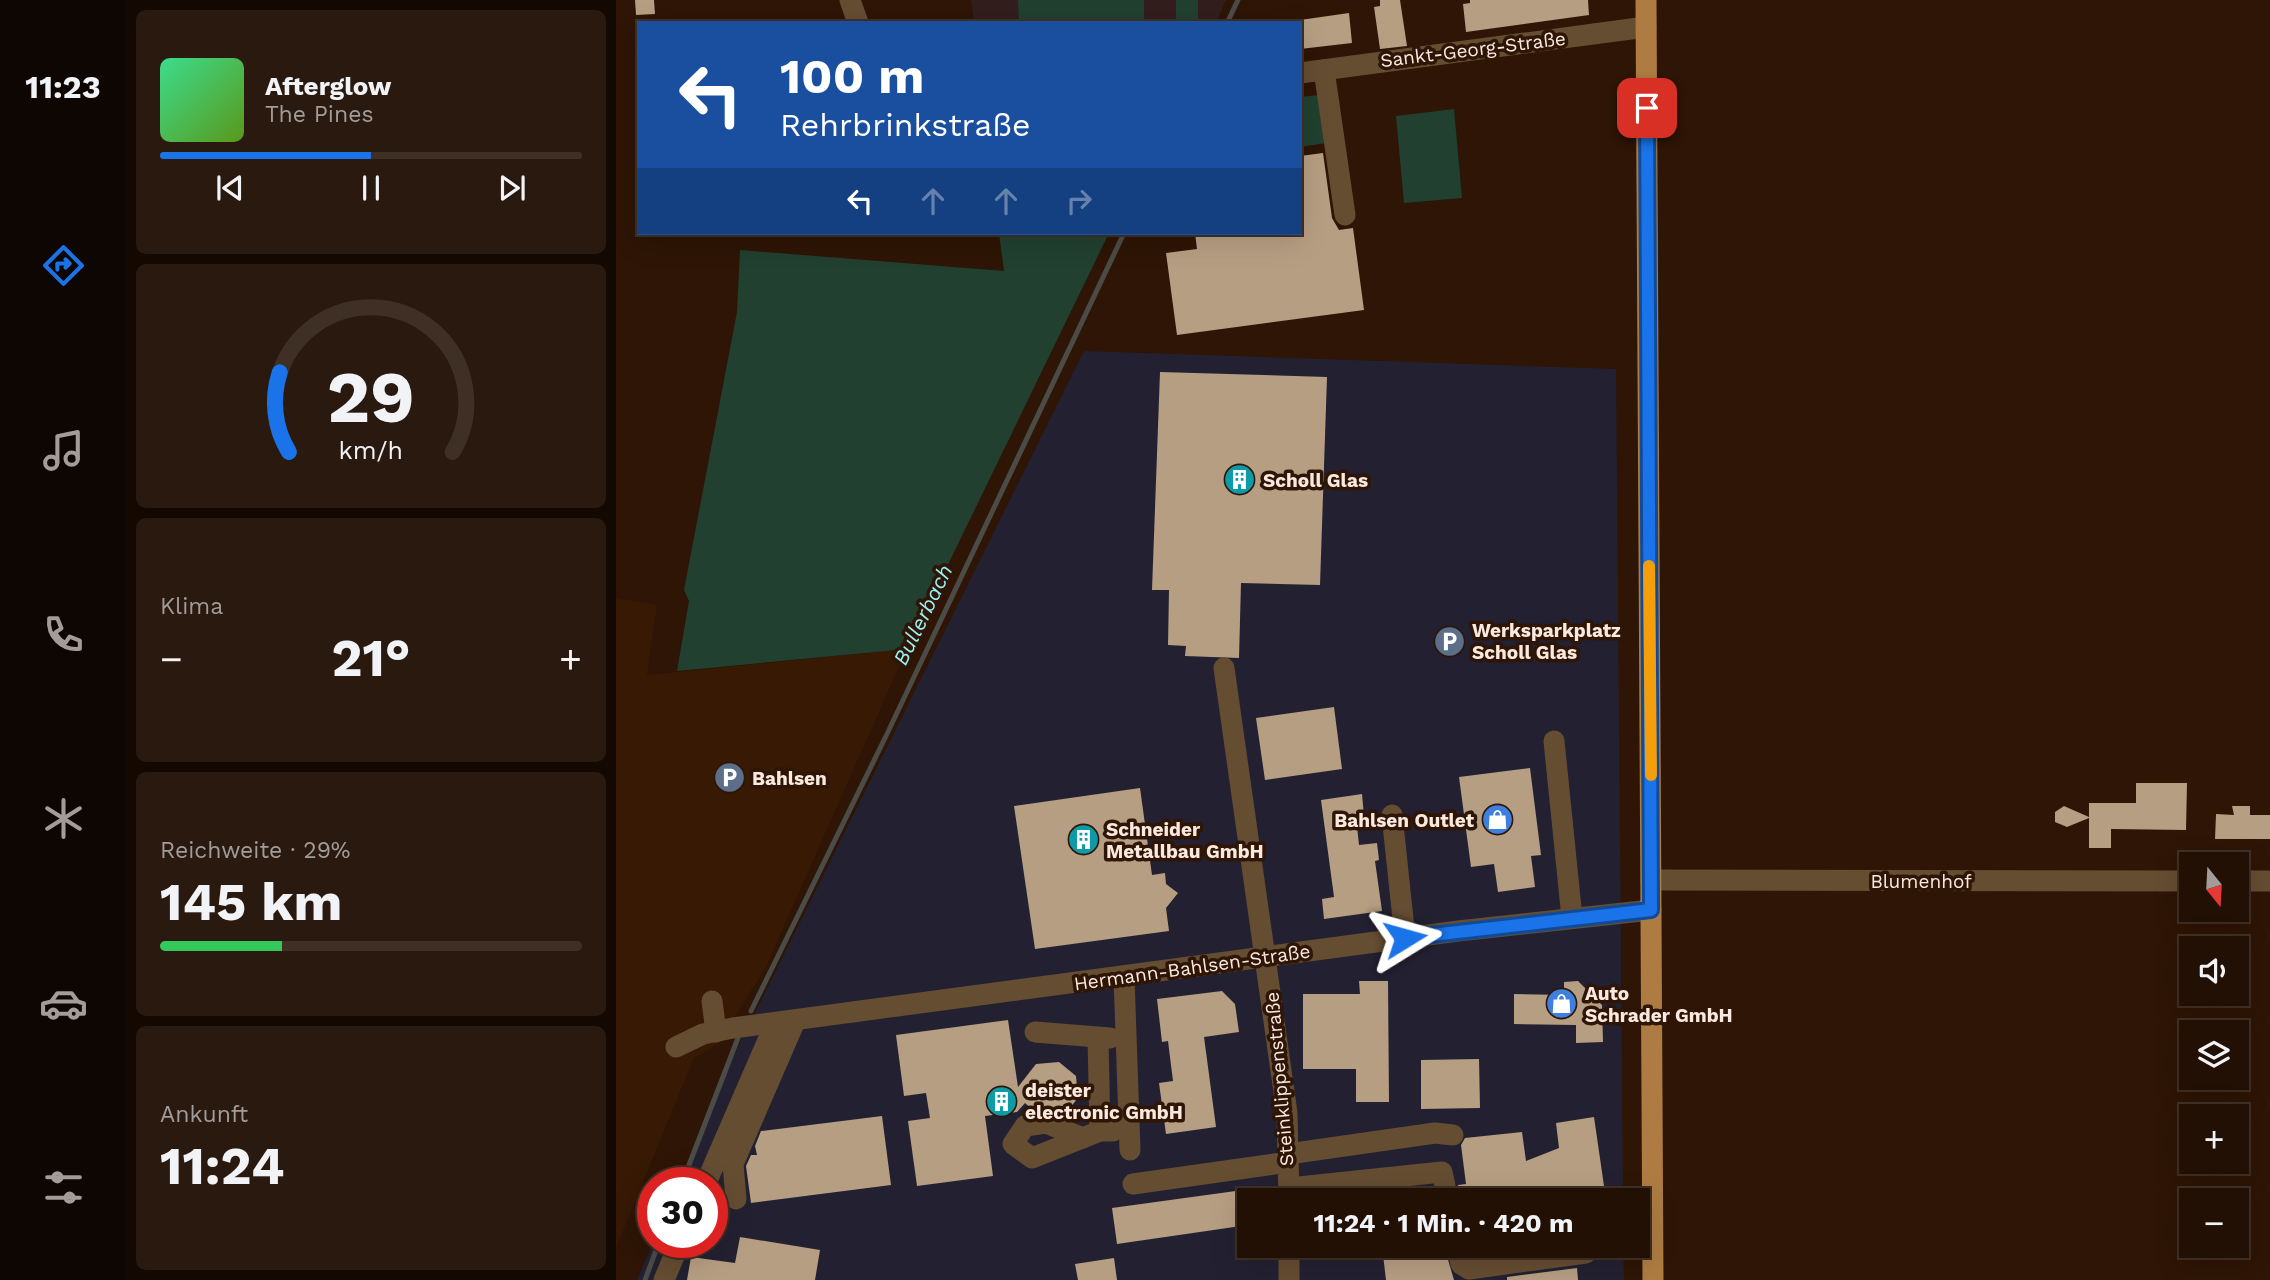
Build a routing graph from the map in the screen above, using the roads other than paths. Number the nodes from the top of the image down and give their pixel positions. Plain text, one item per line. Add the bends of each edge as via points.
1 (850, 0) edge
2 (1646, 0) edge
3 (857, 21) edge
4 (1646, 27) junction
5 (1324, 70) junction
6 (1302, 73) edge
7 (1345, 215) dead end
8 (1224, 668) dead end
9 (1554, 741) dead end
10 (1392, 815) dead end
11 (1651, 880) junction
12 (2179, 881) edge
13 (2249, 881) edge
14 (2270, 881) edge
15 (1651, 910) junction
16 (1572, 918) junction
17 (1405, 938) junction
18 (1267, 957) junction
19 (1124, 977) junction
20 (712, 1001) dead end
21 (785, 1023) junction
22 (724, 1030) junction
23 (1035, 1032) dead end
24 (1126, 1037) junction
25 (1098, 1038) junction
26 (676, 1047) dead end
27 (1453, 1135) dead end
28 (1288, 1158) junction
29 (714, 1167) edge
30 (1133, 1184) dead end
31 (1289, 1188) edge
32 (1330, 1188) edge
33 (1445, 1188) edge
34 (736, 1199) dead end
35 (674, 1258) edge
36 (676, 1258) edge
37 (1289, 1258) edge
38 (1460, 1258) edge
39 (1549, 1258) edge
40 (664, 1280) edge
41 (672, 1280) edge
42 (1289, 1280) edge
43 (1653, 1280) edge

1 - 3 street
2 - 4 main road
4 - 5 street, Sankt-Georg-Straße
4 - 11 main road
5 - 6 street, Sankt-Georg-Straße
5 - 7 street
8 - 18 street, Steinklippenstraße
9 - 16 street
10 - 17 street
11 - 12 street, Blumenhof
11 - 15 main road
13 - 14 street
15 - 16 street, Hermann-Bahlsen-Straße
15 - 43 main road
16 - 17 street, Hermann-Bahlsen-Straße
17 - 18 street, Hermann-Bahlsen-Straße
18 - 19 street, Hermann-Bahlsen-Straße
18 - 28 street, Steinklippenstraße via 1287,1114
19 - 21 street, Hermann-Bahlsen-Straße
19 - 24 street
20 - 22 street
21 - 22 street, Hermann-Bahlsen-Straße
21 - 29 street
21 - 34 street via 733,1164
22 - 26 street, Hermann-Bahlsen-Straße
23 - 25 street
24 - 25 street
24 - 25 street via 1129,1140 1091,1134
27 - 28 street via 1435,1133
28 - 30 street
28 - 31 street, Steinklippenstraße
32 - 33 street via 1441,1172
35 - 40 street
36 - 41 street
37 - 42 street
38 - 39 street via 1469,1269

